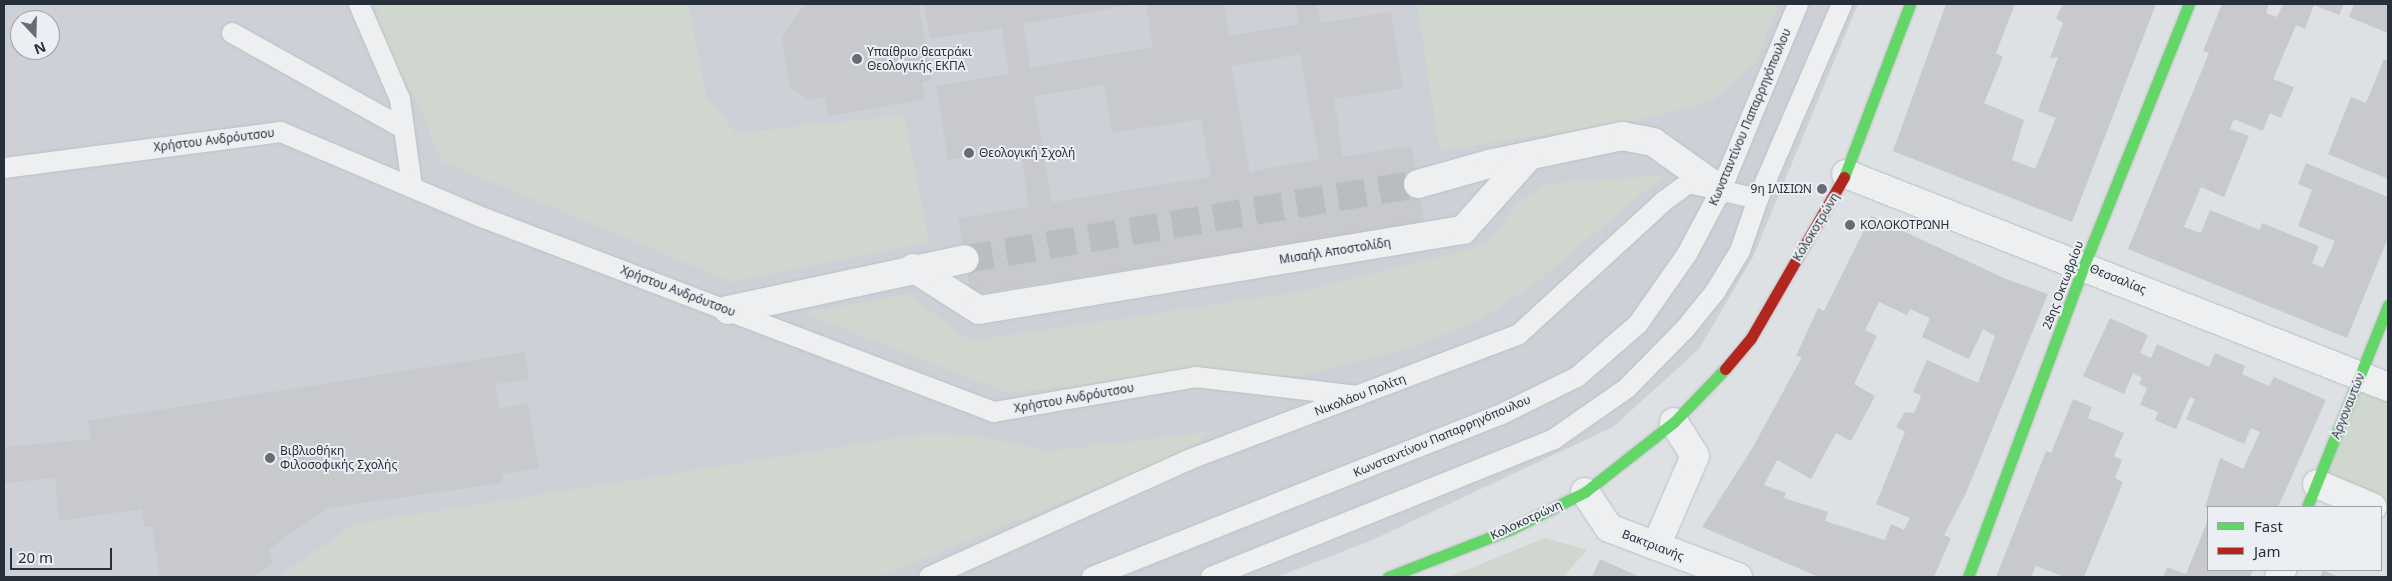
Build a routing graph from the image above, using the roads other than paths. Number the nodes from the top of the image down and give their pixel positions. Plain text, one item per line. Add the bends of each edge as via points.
1 (359, 4) edge
2 (1798, 4) edge
3 (1842, 4) edge
4 (1910, 4) edge
5 (2189, 4) edge
6 (232, 33) dead end
7 (403, 128) junction
8 (1528, 157) junction
9 (4, 168) edge
10 (1846, 174) junction
11 (1418, 184) tunnel mouth
12 (412, 187) junction
13 (1721, 190) junction
14 (1758, 199) junction
15 (965, 259) tunnel mouth
16 (2084, 265) junction
17 (913, 268) junction
18 (2388, 305) edge
19 (728, 310) junction
20 (2360, 375) junction
21 (2388, 387) edge
22 (1358, 396) junction
23 (1674, 422) junction
24 (1586, 492) junction
25 (2312, 496) edge
26 (2367, 506) edge
27 (1656, 546) junction
28 (975, 569) edge
29 (1724, 575) edge
30 (929, 577) edge
31 (1092, 577) edge
32 (1211, 577) edge
33 (1388, 577) edge
34 (1968, 577) edge

1 - 7 lane via 400,99
2 - 13 lane, Κωνσταντίνου Παπαρρηγόπουλου
3 - 14 lane
4 - 10 street, Κολοκοτρώνη
5 - 16 street, 28ης Οκτωβρίου
6 - 7 lane
7 - 12 lane
8 - 11 street
8 - 13 street via 1622,136 1654,142
8 - 17 street, Μισαήλ Αποστολίδη via 1463,230 979,310
9 - 12 lane, Χρήστου Ανδρόυτσου via 281,132
10 - 16 street, Θεσσαλίας
10 - 23 street, Κολοκοτρώνη via 1751,338
12 - 19 lane, Χρήστου Ανδρόυτσου
13 - 14 lane, Νικολάου Πολίτη
13 - 22 lane, Νικολάου Πολίτη via 1689,182 1519,334
13 - 31 lane, Κωνσταντίνου Παπαρρηγόπουλου via 1687,254 1638,324 1577,377 1500,414
14 - 32 lane via 1740,251 1715,292 1634,382 1587,416 1554,438
15 - 17 street
16 - 20 street, Θεσσαλίας
16 - 34 street, 28ης Οκτωβρίου
17 - 19 street
18 - 20 street, Αργοναυτών
19 - 22 lane, Χρήστου Ανδρόυτσου via 994,412 1196,377
20 - 21 street, Θεσσαλίας
20 - 25 street, Αργοναυτών
22 - 28 lane, Νικολάου Πολίτη via 1188,460
23 - 24 street, Κολοκοτρώνη
23 - 27 street via 1695,456
24 - 27 street, Βακτριανής via 1610,528
24 - 33 street, Κολοκοτρώνη via 1511,529
25 - 26 street
27 - 29 street, Βακτριανής
28 - 30 lane, Νικολάου Πολίτη

